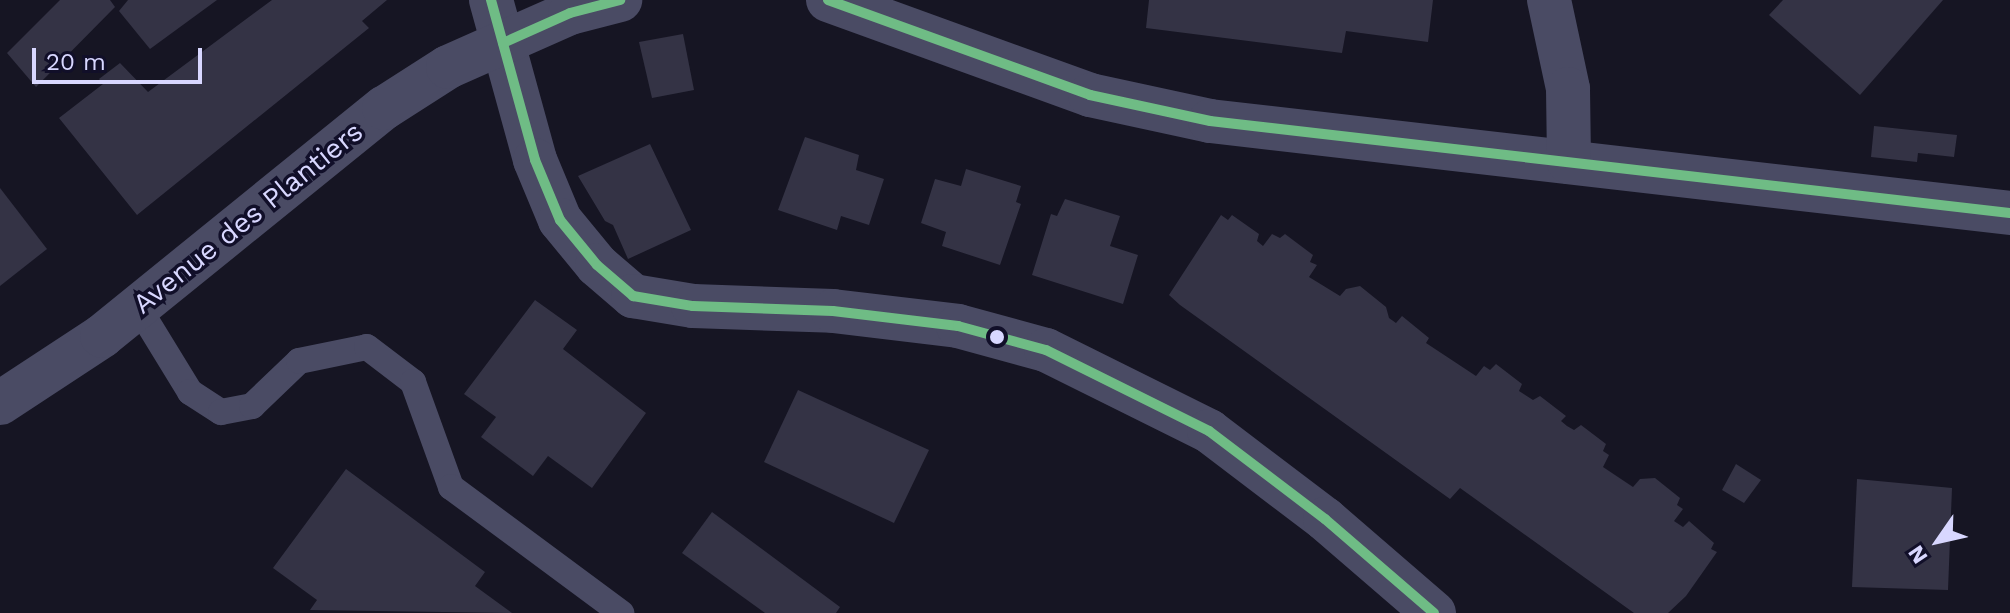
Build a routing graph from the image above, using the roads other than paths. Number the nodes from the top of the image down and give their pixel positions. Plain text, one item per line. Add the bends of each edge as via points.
1 (491, 0) edge
2 (620, 0) edge
3 (828, 0) edge
4 (1549, 0) edge
5 (503, 43) junction
6 (1569, 162) junction
7 (2010, 213) edge
8 (138, 307) junction
9 (0, 403) edge
10 (621, 613) edge
11 (1434, 613) edge

1 - 5 street
2 - 5 street, Avenue des Plantiers via 570,13
3 - 6 street via 1090,95 1210,121
4 - 6 street via 1568,89
5 - 8 street, Avenue des Plantiers via 448,67 384,108
5 - 11 street via 535,160 560,220 597,265 633,296 693,306 833,311 958,326 1046,350 1209,431 1325,519
6 - 7 street
8 - 9 street, Avenue des Plantiers
8 - 10 lane via 190,392 221,412 252,406 299,361 367,347 413,382 451,487

